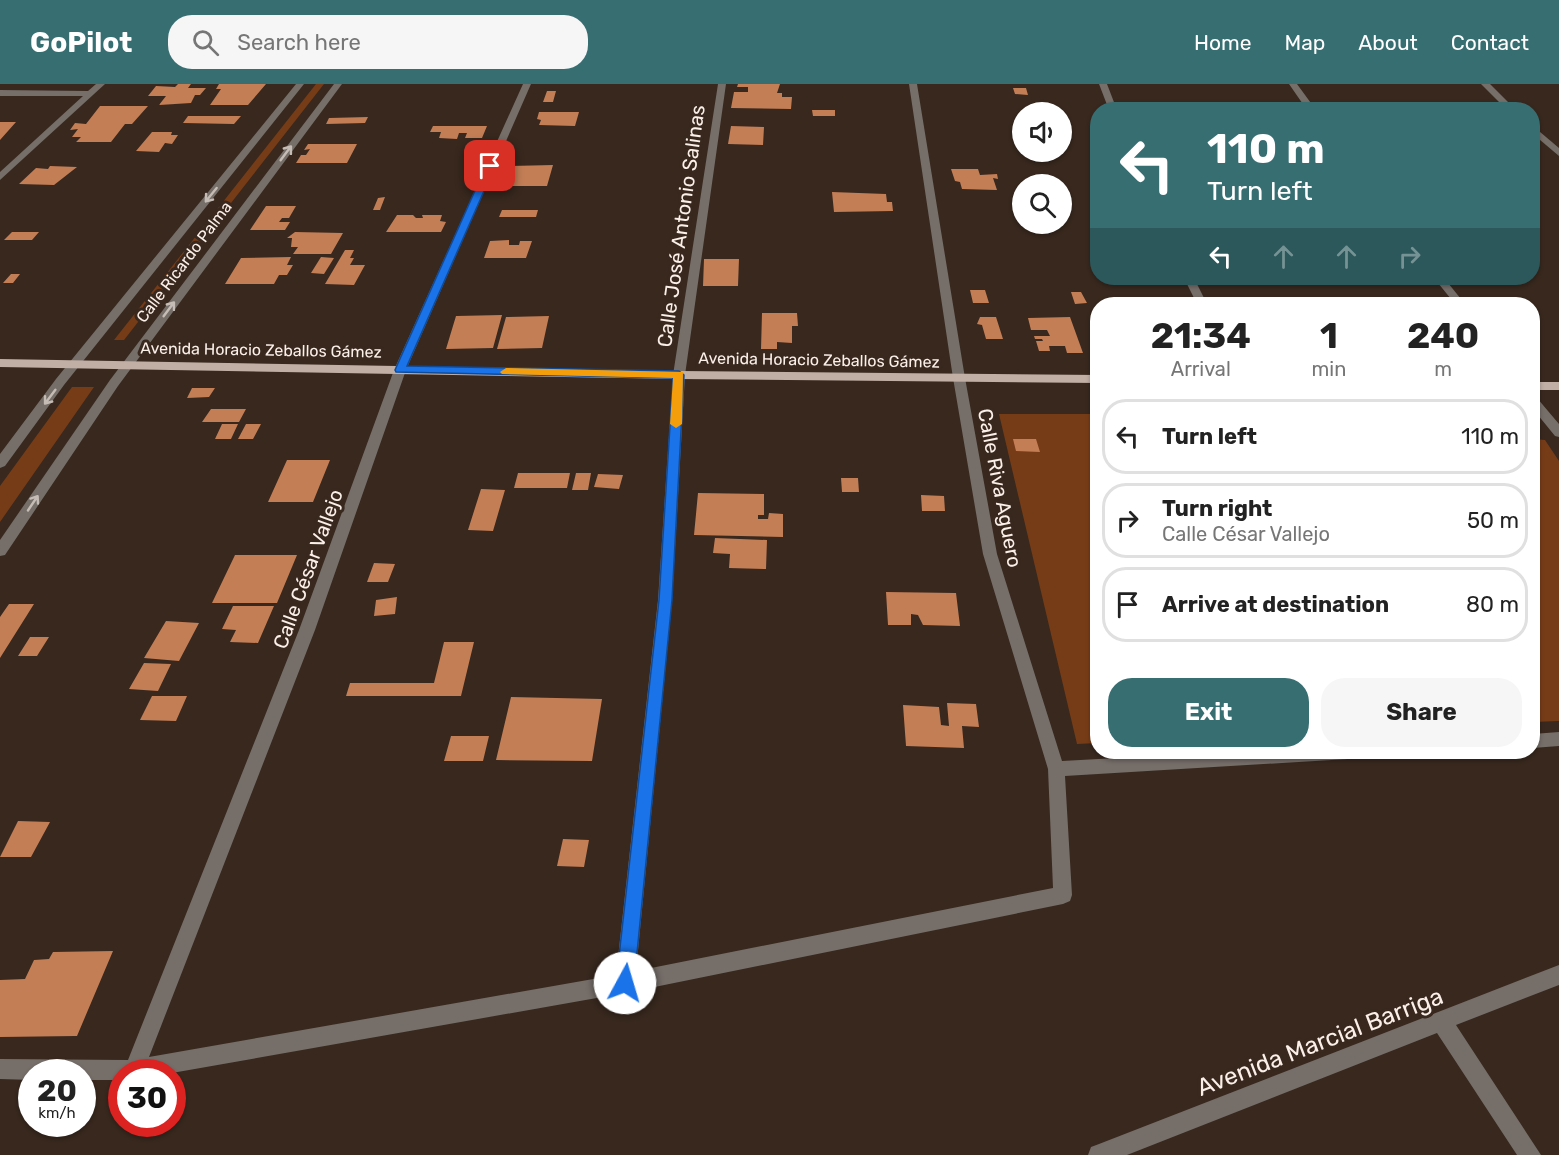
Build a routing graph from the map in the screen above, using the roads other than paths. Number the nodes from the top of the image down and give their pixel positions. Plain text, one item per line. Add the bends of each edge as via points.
1 (101, 84) edge
2 (300, 84) edge
3 (338, 84) edge
4 (526, 84) edge
5 (722, 84) edge
6 (913, 84) edge
7 (1103, 84) edge
8 (1293, 84) edge
9 (1485, 84) edge
10 (0, 93) edge
11 (91, 94) junction
12 (1110, 102) edge
13 (1306, 102) edge
14 (1504, 102) edge
15 (1540, 135) edge
16 (1559, 153) edge
17 (0, 177) edge
18 (1445, 285) edge
19 (1454, 297) edge
20 (0, 363) edge
21 (76, 364) junction
22 (128, 364) junction
23 (400, 370) junction
24 (679, 375) junction
25 (959, 378) junction
26 (1090, 379) edge
27 (1540, 386) edge
28 (1559, 386) edge
29 (1540, 410) edge
30 (1559, 433) edge
31 (0, 462) edge
32 (0, 551) edge
33 (1559, 739) edge
34 (1540, 740) edge
35 (1228, 759) edge
36 (1056, 769) junction
37 (1559, 975) edge
38 (625, 983) junction
39 (1442, 1022) junction
40 (138, 1059) edge
41 (186, 1061) edge
42 (0, 1069) edge
43 (108, 1070) edge
44 (1099, 1155) edge
45 (1530, 1155) edge

1 - 11 street
2 -> 21 street, Calle Ricardo Palma
22 -> 3 street, Calle Ricardo Palma
4 - 23 street, Calle César Vallejo
5 - 24 street, Calle José Antonio Salinas
6 - 25 street, Calle Riva Aguero
7 - 12 street
8 - 13 street
9 - 14 street
10 - 11 street
11 - 17 street
15 - 16 street
18 - 19 street
20 - 21 main road, Avenida Horacio Zeballos Gámez
21 - 22 main road, Avenida Horacio Zeballos Gámez
21 -> 31 street, Calle Ricardo Palma
22 - 23 main road, Avenida Horacio Zeballos Gámez
32 -> 22 street, Calle Ricardo Palma
23 - 24 main road, Avenida Horacio Zeballos Gámez
23 - 40 street, Calle César Vallejo via 308,630
24 - 25 main road, Avenida Horacio Zeballos Gámez
24 - 38 street, Calle José Antonio Salinas via 665,600
25 - 26 main road, Avenida Horacio Zeballos Gámez
25 - 36 street, Calle Riva Aguero via 990,554
27 - 28 main road
29 - 30 street
33 - 34 street
35 - 36 street
36 - 38 street, Calle Riva Aguero via 1063,895
37 - 39 street, Avenida Marcial Barriga
38 - 41 street
39 - 44 street, Avenida Marcial Barriga
39 - 45 street
42 - 43 street

